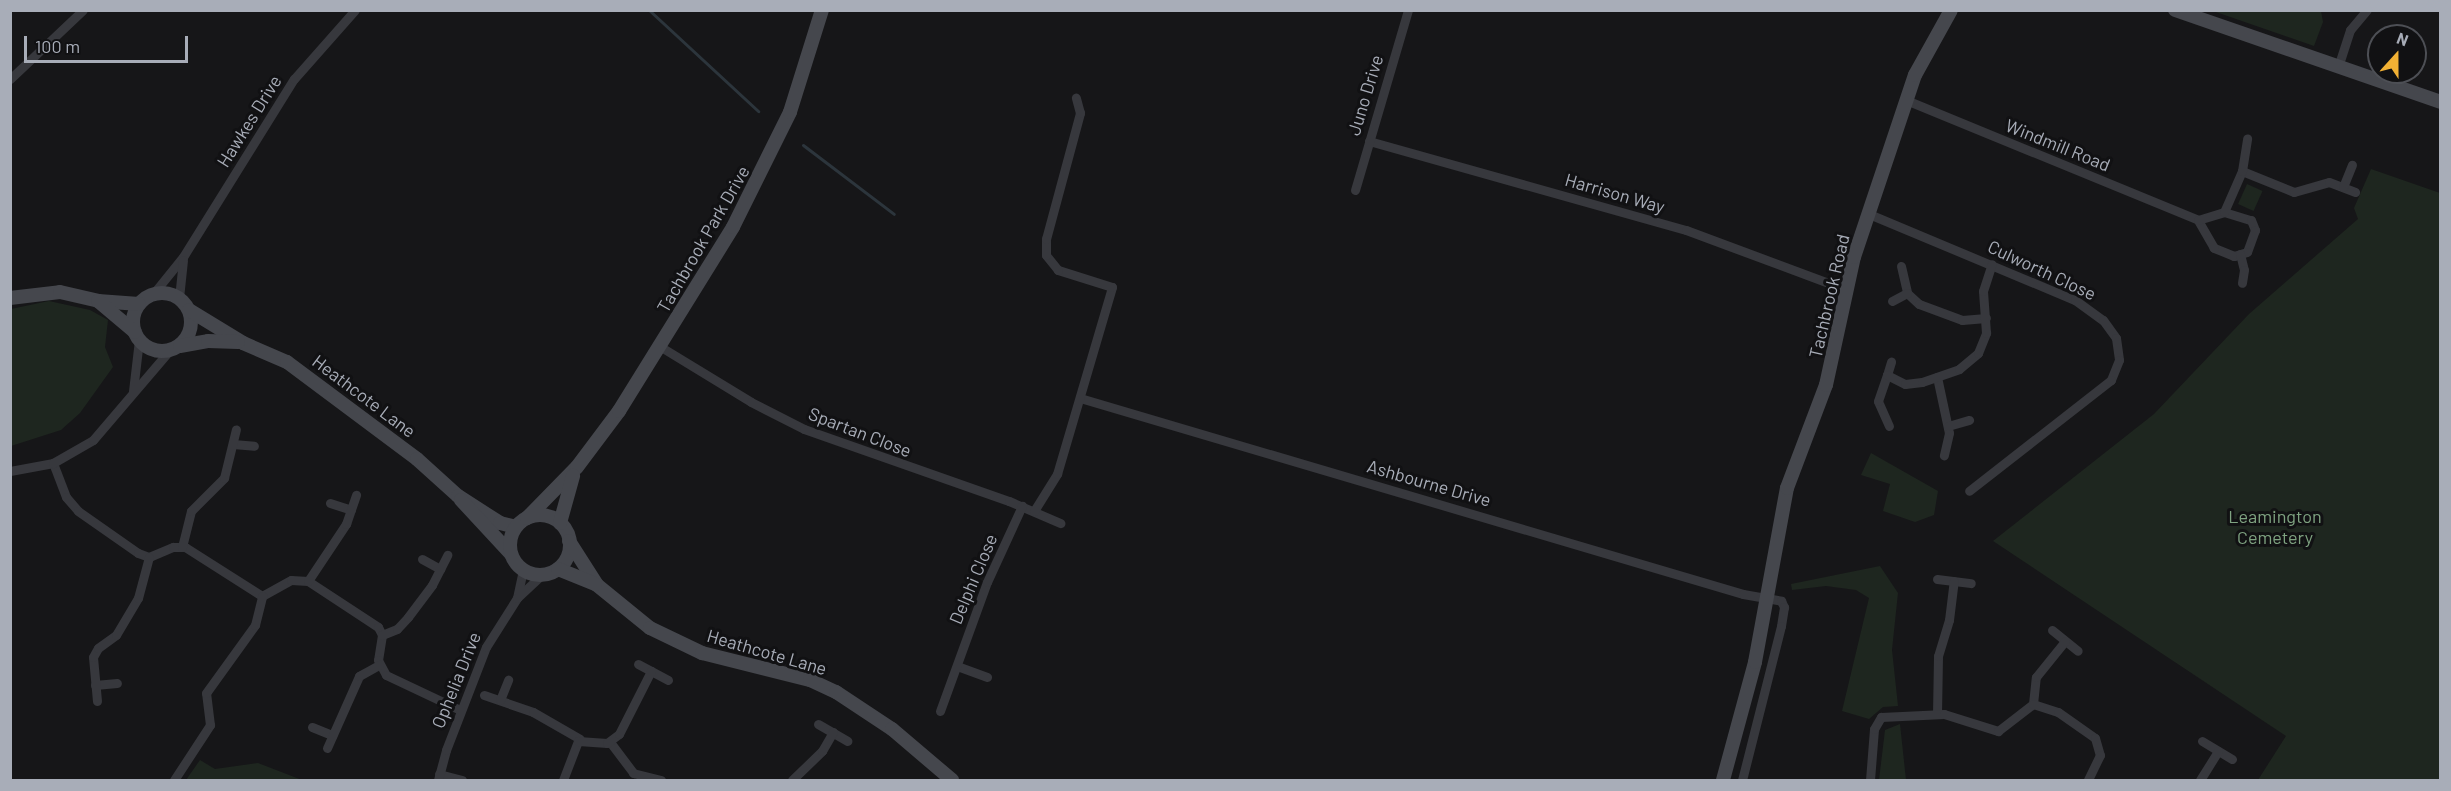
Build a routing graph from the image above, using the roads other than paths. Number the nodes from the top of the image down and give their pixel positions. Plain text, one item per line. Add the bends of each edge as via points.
1 (82, 10) edge
2 (355, 10) edge
3 (822, 10) edge
4 (1408, 10) edge
5 (1951, 10) edge
6 (2175, 10) edge
7 (2367, 10) edge
8 (2338, 67) junction
9 (10, 79) edge
10 (1076, 98) dead end
11 (1906, 100) junction
12 (2440, 102) edge
13 (2247, 138) dead end
14 (1369, 141) junction
15 (2352, 165) dead end
16 (2242, 171) junction
17 (2343, 187) junction
18 (1355, 190) dead end
19 (2355, 192) dead end
20 (2224, 212) junction
21 (1869, 214) junction
22 (2198, 220) junction
23 (2240, 254) junction
24 (183, 257) junction
25 (1992, 264) junction
26 (1901, 266) dead end
27 (2242, 284) dead end
28 (1847, 290) junction
29 (1907, 293) junction
30 (153, 294) junction
31 (10, 298) edge
32 (179, 298) junction
33 (98, 301) junction
34 (1892, 301) dead end
35 (139, 304) junction
36 (189, 310) junction
37 (1986, 318) junction
38 (137, 336) junction
39 (243, 342) junction
40 (661, 347) junction
41 (174, 348) junction
42 (1891, 362) dead end
43 (1887, 375) junction
44 (1937, 377) junction
45 (133, 391) junction
46 (1080, 398) junction
47 (1969, 420) dead end
48 (1889, 426) dead end
49 (1947, 426) junction
50 (236, 429) dead end
51 (233, 444) junction
52 (254, 446) dead end
53 (1944, 455) dead end
54 (53, 463) junction
55 (577, 467) junction
56 (10, 471) edge
57 (1969, 491) dead end
58 (356, 495) dead end
59 (458, 496) junction
60 (330, 503) dead end
61 (1022, 506) junction
62 (351, 510) junction
63 (1034, 511) junction
64 (527, 518) junction
65 (560, 523) junction
66 (1060, 523) dead end
67 (516, 527) junction
68 (569, 541) junction
69 (182, 547) junction
70 (511, 554) junction
71 (447, 555) dead end
72 (150, 557) junction
73 (422, 559) dead end
74 (440, 569) junction
75 (558, 569) junction
76 (523, 570) junction
77 (542, 575) junction
78 (1937, 579) dead end
79 (308, 581) junction
80 (1954, 581) junction
81 (1971, 583) dead end
82 (597, 585) junction
83 (262, 596) junction
84 (517, 598) junction
85 (1768, 599) junction
86 (2052, 630) dead end
87 (382, 635) junction
88 (2065, 641) junction
89 (2078, 651) dead end
90 (638, 664) dead end
91 (380, 665) junction
92 (957, 666) junction
93 (651, 671) junction
94 (987, 677) dead end
95 (508, 680) dead end
96 (668, 680) dead end
97 (117, 683) dead end
98 (95, 686) junction
99 (484, 695) dead end
100 (500, 700) junction
101 (97, 701) dead end
102 (2033, 704) junction
103 (460, 710) junction
104 (940, 711) dead end
105 (1937, 714) junction
106 (818, 724) dead end
107 (312, 728) dead end
108 (832, 732) junction
109 (332, 735) junction
110 (580, 739) junction
111 (848, 741) dead end
112 (2202, 741) dead end
113 (610, 742) junction
114 (327, 748) dead end
115 (2217, 751) junction
116 (2232, 759) dead end
117 (439, 777) edge
118 (174, 780) edge
119 (462, 780) edge
120 (563, 780) edge
121 (661, 780) edge
122 (792, 780) edge
123 (952, 780) edge
124 (1723, 780) edge
125 (1742, 780) edge
126 (1870, 780) edge
127 (2088, 780) edge
128 (2200, 780) edge

1 - 9 street
2 - 24 street, Hawkes Drive via 294,79
3 - 40 street, Tachbrook Park Drive via 798,91 768,161
4 - 14 street, Juno Drive
5 - 11 street, Tachbrook Road via 1927,51
6 - 8 street
7 - 8 street via 2350,30
8 - 12 street
10 - 46 street via 1080,113 1046,239 1046,255 1058,270 1112,287
11 - 21 street, Tachbrook Road
11 - 22 street, Windmill Road
13 - 16 street
14 - 18 street, Juno Drive
14 - 28 street, Harrison Way via 1686,230
15 - 17 street
16 - 17 street via 2294,192 2321,182
16 - 20 street
17 - 19 street
20 - 22 street
20 - 23 street via 2251,220 2255,230 2247,252
21 - 25 street, Culworth Close
21 - 28 street, Tachbrook Road
22 - 23 street via 2214,248 2234,256
23 - 27 street
24 - 30 street, Hawkes Drive
24 - 32 street, Hawkes Drive
25 - 37 street via 1983,287
25 - 57 street, Culworth Close via 2075,300 2095,313 2111,329 2119,360 2102,388
26 - 29 street
28 - 85 street, Tachbrook Road via 1826,385 1786,488
29 - 34 street
29 - 37 street via 1919,304 1956,319
30 - 32 street
30 - 35 street
31 - 33 street via 60,292
32 - 36 street
33 - 35 street
33 - 38 street
35 - 38 street via 133,322
36 - 39 street, Heathcote Lane
36 - 41 street via 191,329
37 - 44 street via 1986,333 1978,353 1965,365
38 - 41 street via 153,349
38 - 45 street
39 - 41 street, Heathcote Lane via 208,341
39 - 59 street, Heathcote Lane via 303,373 417,459
40 - 55 street, Tachbrook Park Drive
40 - 61 street, Spartan Close via 804,429
41 - 45 street
42 - 43 street
43 - 44 street via 1910,384
43 - 48 street via 1878,401
44 - 49 street
45 - 54 street via 93,440
46 - 63 street via 1057,474
46 - 85 street, Ashbourne Drive
47 - 49 street
49 - 53 street
50 - 51 street
51 - 52 street
51 - 69 street via 224,478 192,511
54 - 56 street
54 - 72 street via 66,496 78,512
55 - 64 street, Tachbrook Park Drive
55 - 65 street, Tachbrook Park Drive
58 - 62 street
59 - 67 street, Heathcote Lane via 500,523
59 - 70 street
60 - 62 street
61 - 63 street, Spartan Close
61 - 92 street, Delphi Close via 987,582
62 - 79 street
63 - 66 street, Spartan Close
64 - 65 street via 547,516
64 - 67 street
65 - 68 street
67 - 70 street via 511,537
68 - 75 street via 566,559
68 - 82 street, Heathcote Lane
69 - 72 street
69 - 83 street
70 - 76 street
71 - 74 street
72 - 98 street via 138,598 116,635 93,657
73 - 74 street
74 - 87 street via 408,617 397,629
75 - 77 street
75 - 82 street, Heathcote Lane
76 - 77 street
76 - 84 street, Ophelia Drive
77 - 84 street, Ophelia Drive
78 - 80 street
79 - 83 street via 291,580
79 - 87 street via 378,627
80 - 81 street
80 - 105 street via 1949,620 1938,656
82 - 123 street, Heathcote Lane via 635,618 681,645 836,692 892,729
83 - 118 street via 255,624 206,693 210,725
84 - 103 street, Ophelia Drive via 486,647
85 - 124 street, Tachbrook Road
85 - 125 street via 1780,601 1784,611
86 - 88 street
87 - 91 street
88 - 89 street
88 - 102 street via 2036,677
90 - 93 street
91 - 103 street via 386,675 401,684
91 - 109 street via 359,676
92 - 94 street
92 - 104 street, Delphi Close
93 - 96 street
93 - 113 street via 619,734
95 - 100 street
97 - 98 street
98 - 101 street
99 - 100 street
100 - 110 street via 533,712
102 - 105 street via 1998,731
102 - 127 street via 2058,712 2095,738 2100,755
103 - 117 street, Ophelia Drive
105 - 126 street via 1881,717 1874,729
106 - 108 street
107 - 109 street
108 - 111 street
108 - 122 street via 822,751
109 - 114 street
110 - 113 street
110 - 120 street
112 - 115 street
113 - 121 street via 633,773
115 - 116 street
115 - 128 street
117 - 119 street

